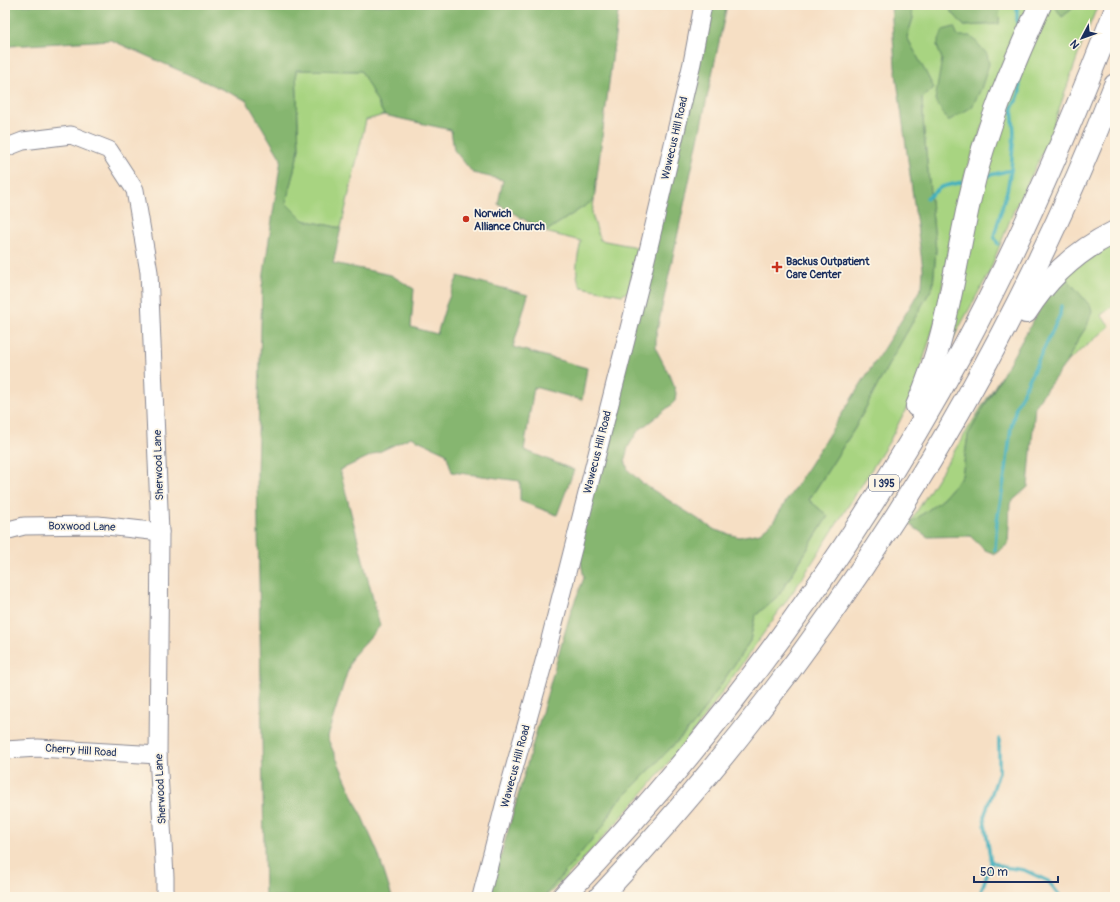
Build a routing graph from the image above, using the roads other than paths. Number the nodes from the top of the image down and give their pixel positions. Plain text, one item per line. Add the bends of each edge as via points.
1 (703, 5) edge
2 (1040, 5) edge
3 (1115, 11) edge
4 (1115, 85) edge
5 (5, 148) edge
6 (1115, 232) edge
7 (999, 340) junction
8 (882, 488) junction
9 (5, 531) edge
10 (160, 532) junction
11 (5, 750) edge
12 (158, 755) junction
13 (165, 897) edge
14 (481, 897) edge
15 (562, 897) edge
16 (600, 897) edge

1 - 14 street, Wawecus Hill Road via 640,285
2 - 8 highway via 1003,87 982,153 935,361 917,407 889,463
3 - 8 highway, I 395 via 1066,135 1014,249 951,370
4 - 7 highway, I 395 via 1072,188
5 - 10 street, Sherwood Lane via 23,141 71,135 109,150 135,190 149,272
6 - 7 highway via 1083,251 1059,271 1042,288 1017,323
7 - 16 highway, I 395 via 917,483 830,616 721,760
8 - 15 highway, I 395 via 816,587 732,700 651,800
9 - 10 street, Boxwood Lane via 24,526 98,525
10 - 12 street, Sherwood Lane
11 - 12 street, Cherry Hill Road via 38,748
12 - 13 street, Sherwood Lane

